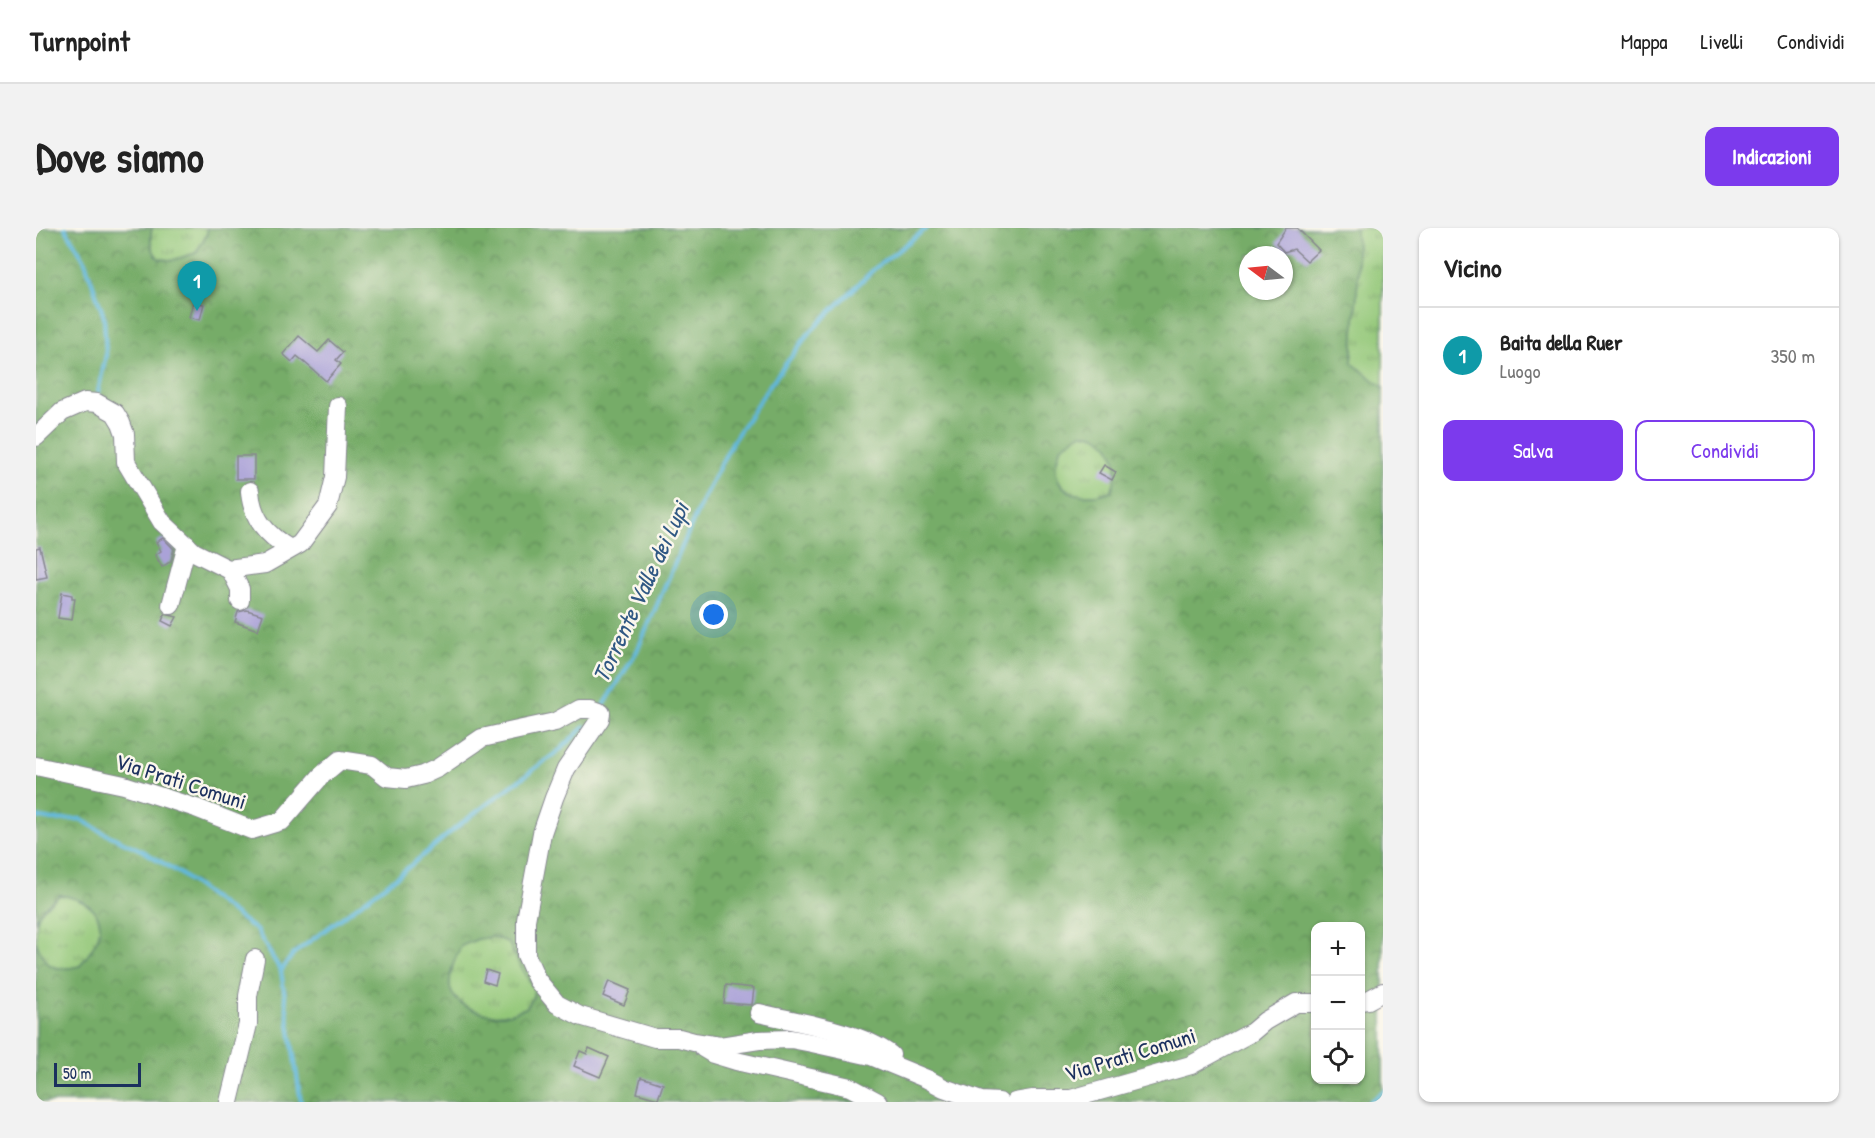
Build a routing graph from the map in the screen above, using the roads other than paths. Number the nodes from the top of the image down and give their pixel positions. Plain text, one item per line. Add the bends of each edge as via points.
1 (338, 406) dead end
2 (36, 437) edge
3 (250, 491) dead end
4 (151, 504) junction
5 (154, 532) dead end
6 (187, 545) junction
7 (290, 549) junction
8 (230, 568) junction
9 (240, 601) dead end
10 (171, 605) dead end
11 (36, 766) edge
12 (255, 959) dead end
13 (1383, 992) edge
14 (1365, 1000) edge
15 (1311, 1003) edge
16 (759, 1013) dead end
17 (693, 1042) junction
18 (911, 1072) junction
19 (229, 1102) edge
20 (878, 1102) edge
21 (999, 1102) edge
22 (1015, 1102) edge

1 - 7 street via 335,477 328,507 300,544
2 - 4 street via 62,412 85,402 115,413 124,434 126,462
3 - 7 street via 255,517
4 - 5 street
4 - 6 street via 162,522
6 - 8 street
6 - 10 street
7 - 8 street via 265,564
8 - 9 street via 240,589
11 - 17 street, Via Prati Comuni via 143,790 252,830 282,821 340,760 372,765 387,777 423,776 482,738 555,722 579,709 596,710 600,719 566,769 542,833 525,920 526,955 537,980 561,1007 655,1038
12 - 19 street via 248,1024
13 - 14 street
15 - 22 street, Via Prati Comuni via 1296,1004 1191,1065 1071,1099
16 - 18 street via 871,1043
17 - 18 street, Via Prati Comuni via 720,1046 791,1039 871,1056
17 - 20 street via 736,1061 850,1087
18 - 21 street, Via Prati Comuni via 981,1101

